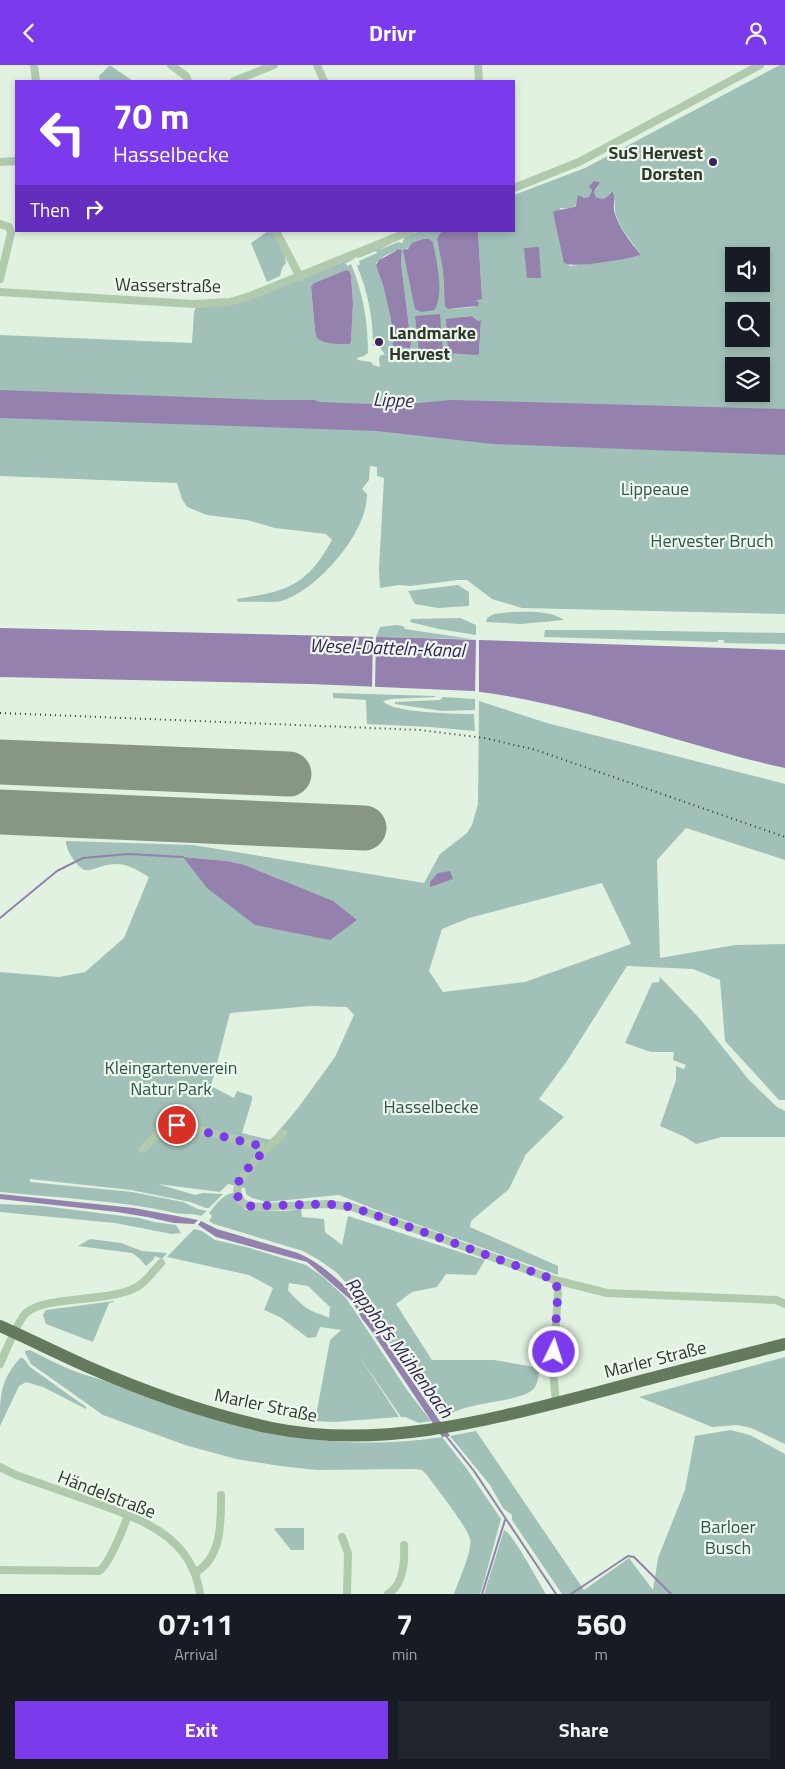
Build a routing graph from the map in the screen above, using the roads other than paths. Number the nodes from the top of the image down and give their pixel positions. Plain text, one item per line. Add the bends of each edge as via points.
1 (34, 65) edge
2 (171, 65) edge
3 (274, 65) edge
4 (317, 65) edge
5 (478, 65) edge
6 (760, 65) edge
7 (36, 80) edge
8 (188, 80) edge
9 (236, 80) edge
10 (324, 80) edge
11 (479, 80) edge
12 (15, 161) edge
13 (0, 162) edge
14 (515, 188) edge
15 (0, 224) edge
16 (277, 232) edge
17 (399, 234) edge
18 (300, 277) junction
19 (0, 279) edge
20 (0, 292) edge
21 (283, 1133) dead end
22 (142, 1149) dead end
23 (261, 1154) junction
24 (161, 1263) dead end
25 (555, 1280) junction
26 (785, 1304) edge
27 (0, 1326) edge
28 (14, 1333) junction
29 (785, 1344) edge
30 (0, 1364) edge
31 (556, 1403) junction
32 (0, 1467) edge
33 (220, 1495) dead end
34 (128, 1515) junction
35 (342, 1537) dead end
36 (404, 1545) dead end
37 (0, 1570) edge
38 (196, 1572) junction
39 (200, 1594) edge
40 (347, 1594) edge
41 (388, 1594) edge

1 - 7 street
2 - 8 street
3 - 9 street
4 - 10 street
5 - 11 street
6 - 14 street via 578,162
12 - 13 street
15 - 19 street via 9,227 11,233
16 - 18 street
17 - 18 street, Wasserstraße
18 - 20 street, Wasserstraße via 250,297 211,304
21 - 23 street
22 - 23 street via 157,1135 163,1120 261,1146
23 - 25 street via 237,1184 236,1191 245,1204 352,1207
24 - 28 street via 144,1282 128,1290 41,1305 26,1313
25 - 26 street via 616,1294 776,1300
25 - 31 street via 558,1291 553,1369
27 - 28 main road, Marler Straße
28 - 30 street
28 - 31 main road, Marler Straße via 88,1367 195,1407 274,1428 328,1435 417,1432
29 - 31 main road, Marler Straße
32 - 34 street, Händelstraße
33 - 38 street via 221,1521 216,1549 205,1567
34 - 37 street via 99,1571
34 - 38 street, Händelstraße via 158,1529 183,1553
35 - 40 street via 348,1553
36 - 41 street via 405,1560 400,1581
38 - 39 street, Händelstraße

